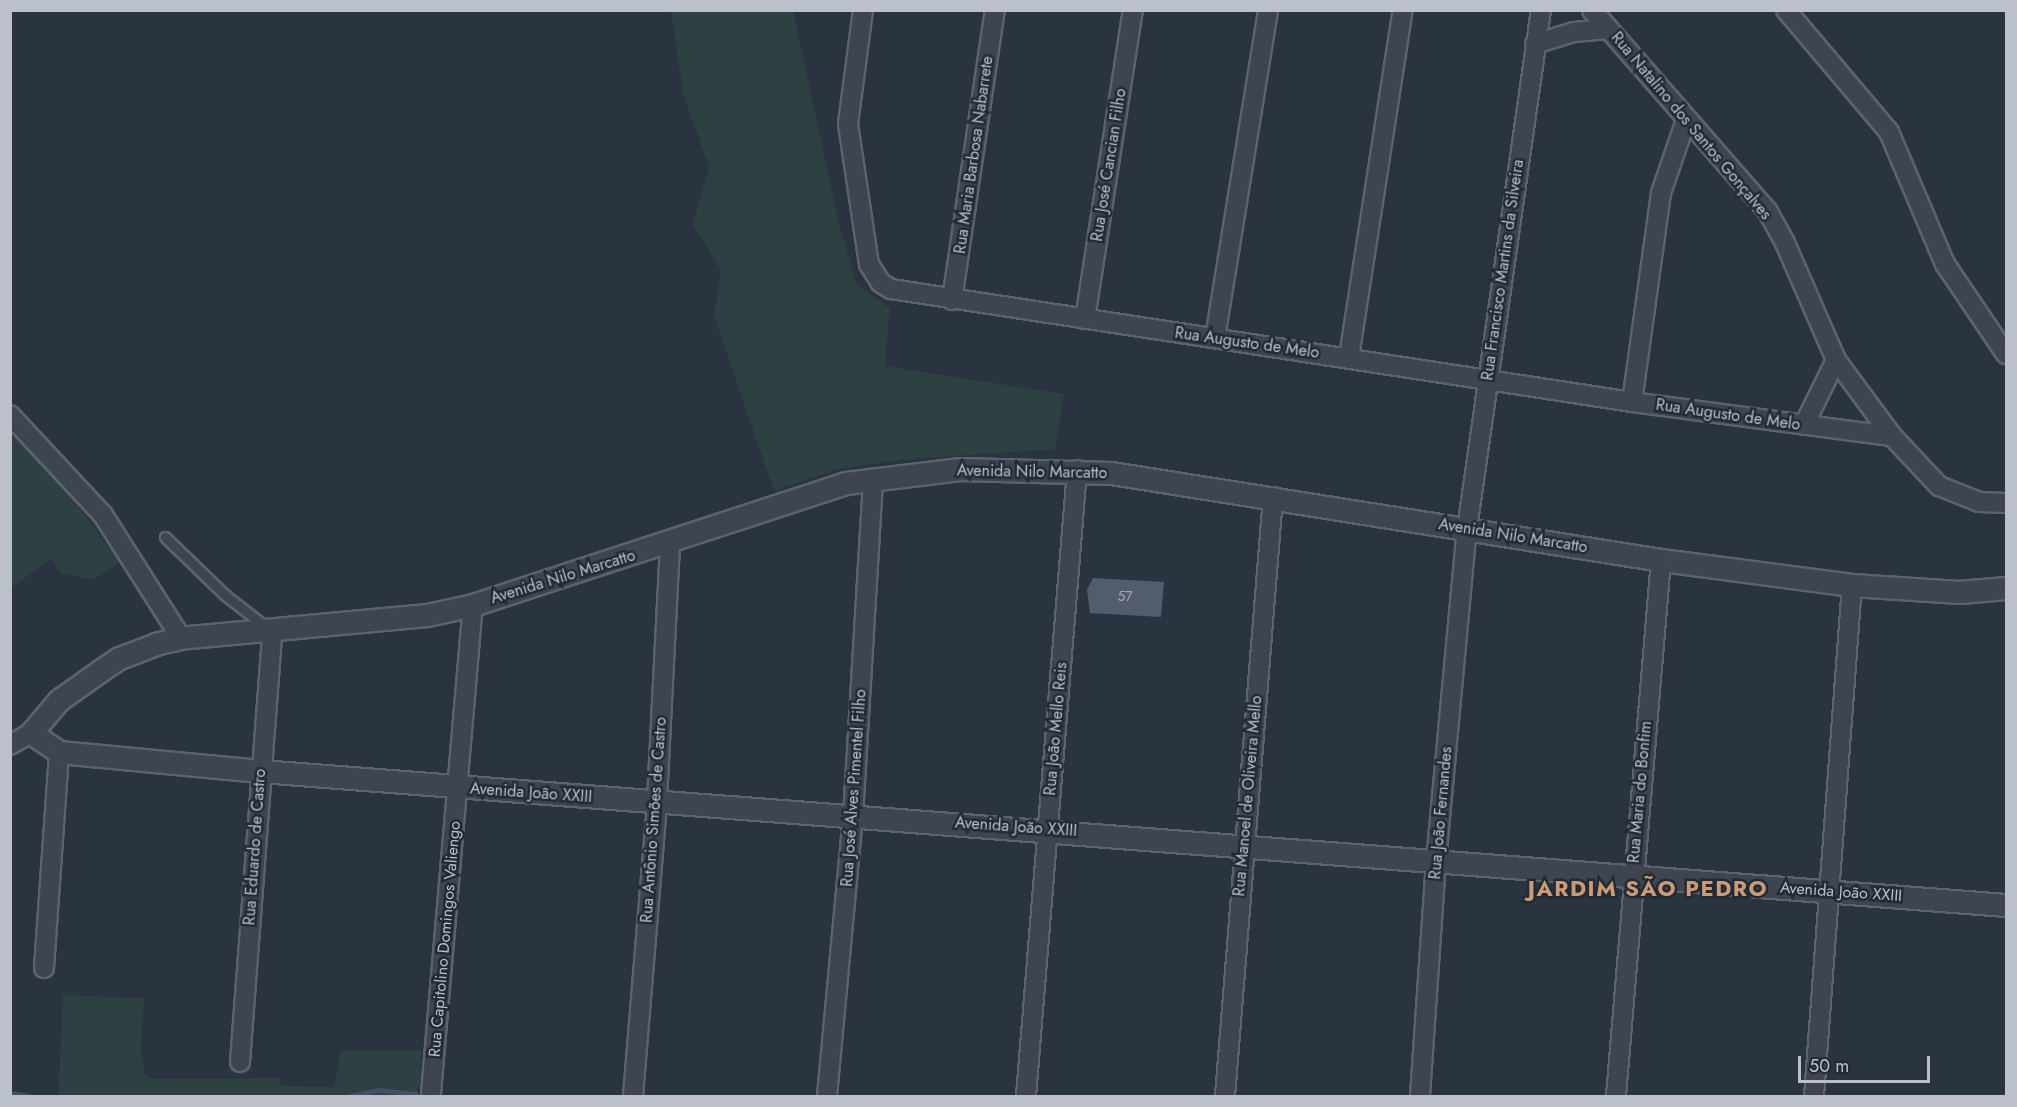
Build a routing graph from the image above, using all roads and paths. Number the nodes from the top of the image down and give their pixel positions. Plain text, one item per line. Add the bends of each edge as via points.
1 (863, 10) edge
2 (995, 10) edge
3 (1133, 10) edge
4 (1268, 10) edge
5 (1403, 10) edge
6 (1541, 10) edge
7 (1592, 10) edge
8 (1786, 10) edge
9 (1609, 29) junction
10 (1534, 44) junction
11 (1686, 120) junction
12 (952, 300) junction
13 (1085, 319) junction
14 (1215, 338) junction
15 (2007, 354) edge
16 (1348, 357) junction
17 (1836, 360) junction
18 (1488, 377) junction
19 (1632, 402) junction
20 (10, 415) edge
21 (1804, 425) junction
22 (1892, 436) junction
23 (1077, 470) junction
24 (873, 478) junction
25 (1273, 496) junction
26 (2007, 503) edge
27 (1467, 529) junction
28 (165, 537) dead end
29 (670, 544) junction
30 (1661, 560) junction
31 (1852, 585) junction
32 (2007, 588) edge
33 (473, 605) junction
34 (272, 632) junction
35 (181, 638) junction
36 (32, 733) junction
37 (10, 745) edge
38 (59, 752) junction
39 (260, 771) junction
40 (458, 788) junction
41 (657, 801) junction
42 (853, 817) junction
43 (1047, 828) junction
44 (1244, 844) junction
45 (1436, 861) junction
46 (1633, 877) junction
47 (1830, 891) junction
48 (2007, 905) edge
49 (44, 968) dead end
50 (240, 1062) dead end
51 (430, 1095) edge
52 (633, 1096) edge
53 (827, 1096) edge
54 (1026, 1096) edge
55 (1225, 1096) edge
56 (1420, 1096) edge
57 (1616, 1096) edge
58 (1814, 1096) edge

1 - 12 street, Rua Augusto de Melo via 848,124 869,264 881,283 891,289
2 - 12 street, Rua Maria Barbosa Nabarrete
3 - 13 street, Rua José Cancian Filho
4 - 14 street
5 - 16 street
6 - 10 street, Rua Francisco Martins da Silveira
7 - 9 street, Rua Natalino dos Santos Gonçalves
8 - 15 street via 1889,132 1945,264
9 - 10 street via 1574,32
9 - 11 street, Rua Natalino dos Santos Gonçalves
10 - 18 street, Rua Francisco Martins da Silveira
11 - 17 street, Rua Natalino dos Santos Gonçalves via 1768,212
11 - 19 street via 1660,193
12 - 13 street, Rua Augusto de Melo
13 - 14 street, Rua Augusto de Melo
14 - 16 street, Rua Augusto de Melo
16 - 18 street, Rua Augusto de Melo
17 - 21 street
17 - 22 street, Rua Natalino dos Santos Gonçalves
18 - 19 street, Rua Augusto de Melo
18 - 27 street, Rua Francisco Martins da Silveira
19 - 21 street, Rua Augusto de Melo
20 - 35 street via 103,515
21 - 22 street, Rua Augusto de Melo
22 - 26 street, Rua Natalino dos Santos Gonçalves via 1939,486 1979,502
23 - 24 street, Avenida Nilo Marcatto via 960,468
23 - 25 street, Avenida Nilo Marcatto
23 - 43 street, Rua João Mello Reis
24 - 29 street, Avenida Nilo Marcatto via 846,483
24 - 42 street, Rua José Alves Pimentel Filho
25 - 27 street, Avenida Nilo Marcatto
25 - 44 street, Rua Manoel de Oliveira Mello
27 - 30 street, Avenida Nilo Marcatto
27 - 45 street, Rua João Fernandes
28 - 34 lane via 225,595
29 - 33 street, Avenida Nilo Marcatto
29 - 41 street, Rua Antônio Simões de Castro
30 - 31 street, Avenida Nilo Marcatto
30 - 46 street, Rua Maria do Bonfim
31 - 32 street, Avenida Nilo Marcatto via 1959,592
31 - 47 street
33 - 34 street, Avenida Nilo Marcatto via 427,615
33 - 40 street, Rua Capitolino Domingos Valiengo
34 - 35 street, Avenida Nilo Marcatto
34 - 39 street, Rua Eduardo de Castro
35 - 36 street, Avenida Nilo Marcatto via 119,658 59,700
36 - 37 street
36 - 38 street, Avenida João XXIII
38 - 39 street, Avenida João XXIII
38 - 49 street
39 - 40 street, Avenida João XXIII
39 - 50 street, Rua Eduardo de Castro
40 - 41 street, Avenida João XXIII
40 - 51 street, Rua Capitolino Domingos Valiengo
41 - 42 street, Avenida João XXIII
41 - 52 street, Rua Antônio Simões de Castro
42 - 43 street, Avenida João XXIII
42 - 53 street, Rua José Alves Pimentel Filho
43 - 44 street, Avenida João XXIII
43 - 54 street, Rua João Mello Reis
44 - 45 street, Avenida João XXIII
44 - 55 street, Rua Manoel de Oliveira Mello
45 - 46 street, Avenida João XXIII
45 - 56 street, Rua João Fernandes
46 - 47 street, Avenida João XXIII
46 - 57 street, Rua Maria do Bonfim
47 - 48 street, Avenida João XXIII
47 - 58 street

